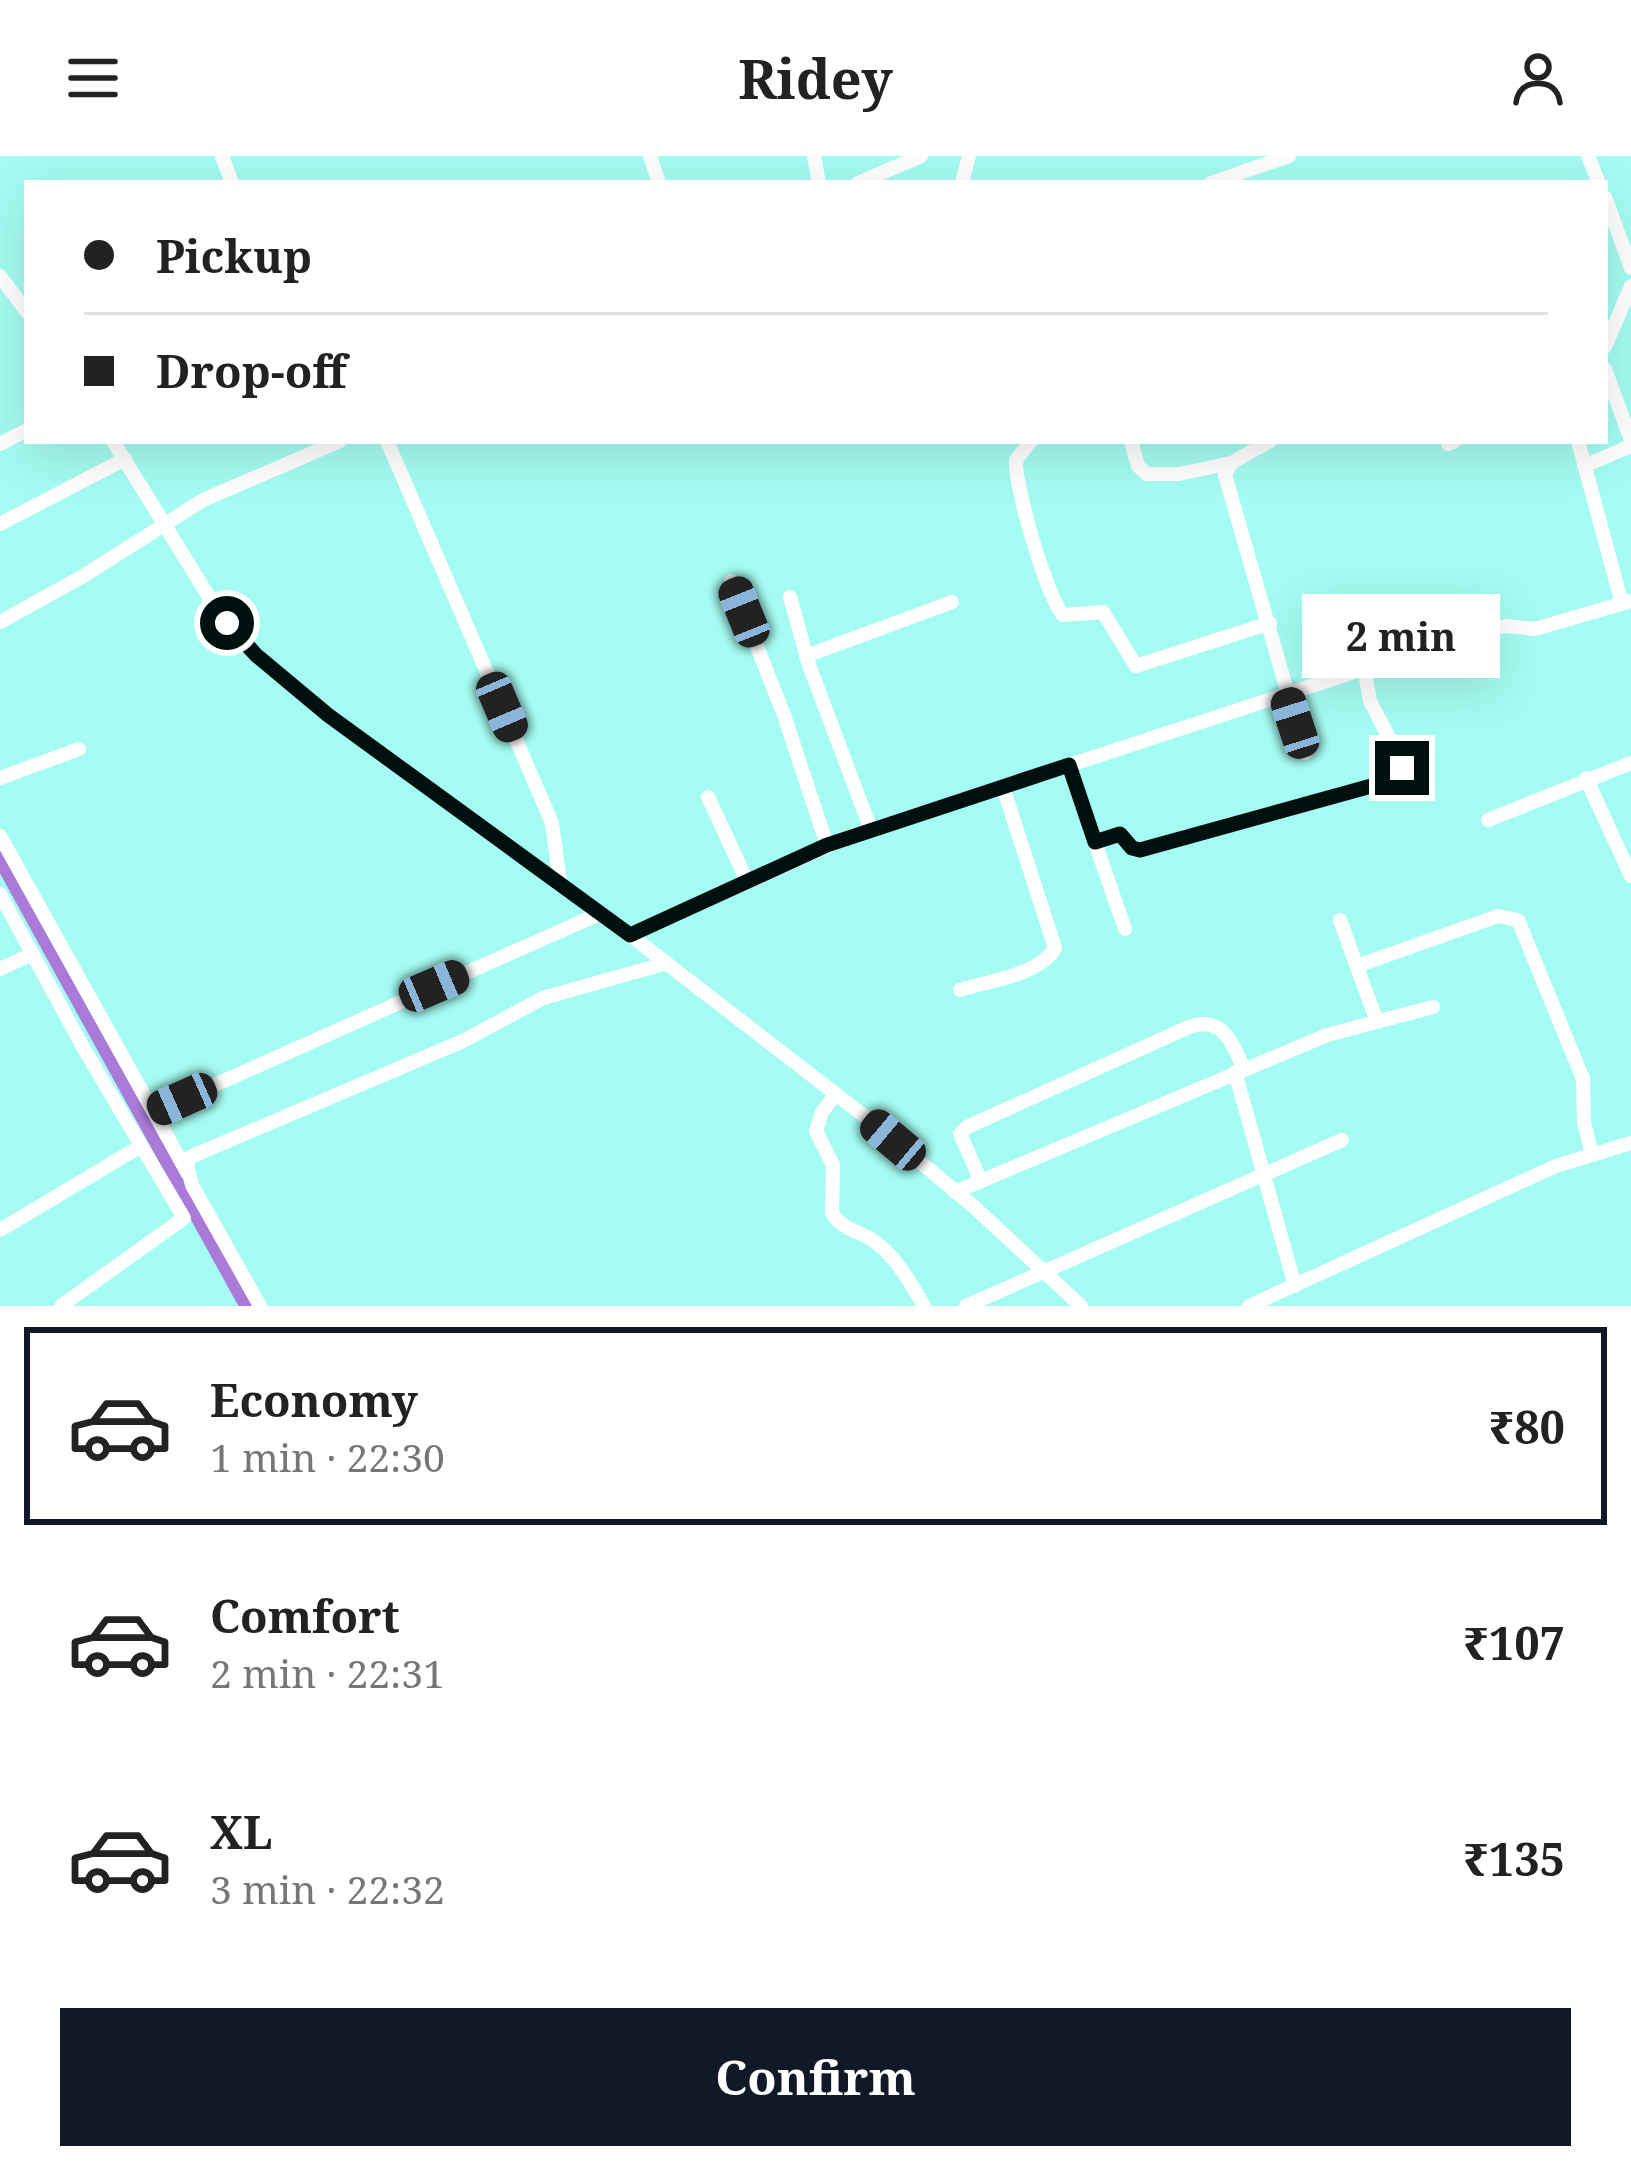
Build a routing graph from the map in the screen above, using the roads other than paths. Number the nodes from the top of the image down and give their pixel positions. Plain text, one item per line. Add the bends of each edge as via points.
1 (921, 156) edge
2 (1289, 156) edge
3 (865, 180) edge
4 (1224, 180) edge
5 (1608, 205) edge
6 (1631, 268) edge
7 (0, 275) edge
8 (1631, 286) edge
9 (24, 308) edge
10 (1608, 340) edge
11 (1609, 392) edge
12 (1631, 443) edge
13 (115, 444) edge
14 (328, 444) edge
15 (388, 444) edge
16 (1029, 444) edge
17 (1132, 444) edge
18 (1265, 444) edge
19 (1579, 444) edge
20 (124, 459) junction
21 (1231, 464) junction
22 (1584, 466) junction
23 (0, 524) edge
24 (165, 525) junction
25 (731, 581) dead end
26 (790, 596) dead end
27 (952, 602) dead end
28 (1626, 602) edge
29 (0, 622) edge
30 (1270, 623) junction
31 (806, 656) junction
32 (1364, 667) junction
33 (1285, 692) junction
34 (80, 749) dead end
35 (1305, 753) dead end
36 (1631, 763) edge
37 (1069, 765) junction
38 (0, 778) edge
39 (1586, 778) junction
40 (1003, 787) junction
41 (708, 796) dead end
42 (1488, 820) dead end
43 (871, 830) junction
44 (0, 836) edge
45 (1095, 842) junction
46 (827, 845) junction
47 (1624, 847) edge
48 (1631, 876) edge
49 (747, 881) junction
50 (560, 882) junction
51 (0, 894) edge
52 (601, 913) junction
53 (1340, 920) dead end
54 (1125, 929) dead end
55 (630, 935) junction
56 (32, 954) junction
57 (667, 963) junction
58 (1357, 966) junction
59 (0, 969) edge
60 (960, 990) dead end
61 (1433, 1007) dead end
62 (1377, 1022) junction
63 (1240, 1070) junction
64 (836, 1094) junction
65 (154, 1112) junction
66 (1342, 1140) dead end
67 (1631, 1143) edge
68 (141, 1146) junction
69 (1592, 1155) junction
70 (188, 1174) junction
71 (1263, 1175) junction
72 (981, 1181) junction
73 (955, 1192) junction
74 (205, 1206) junction
75 (184, 1218) junction
76 (0, 1230) edge
77 (1046, 1274) junction
78 (1294, 1286) junction
79 (61, 1306) edge
80 (260, 1306) edge
81 (924, 1306) edge
82 (966, 1306) edge
83 (1081, 1306) edge
84 (1249, 1306) edge

1 - 3 street
2 - 4 street
5 - 6 street
7 - 9 street
8 - 10 street
11 - 12 street
12 - 22 street
13 - 20 street
14 - 24 street
15 - 50 street via 552,823
16 - 30 street via 1016,460 1017,479 1064,615 1103,612 1136,666
17 - 21 street via 1148,474
18 - 21 street
19 - 22 street
20 - 23 street
20 - 24 street
21 - 30 street via 1228,485
22 - 28 street
24 - 29 street
24 - 50 street via 217,610 256,655
25 - 46 street
26 - 31 street
27 - 31 street
28 - 32 street via 1535,629 1477,632
30 - 33 street
31 - 43 street
32 - 33 street
32 - 45 street via 1370,701 1401,761 1393,780 1140,850 1120,834
33 - 35 street
33 - 37 street
34 - 38 street
36 - 39 street
37 - 40 street
37 - 45 street
39 - 42 street
39 - 47 street
40 - 43 street
40 - 60 street via 1055,948 1037,965
41 - 49 street
43 - 46 street
44 - 65 street
45 - 54 street
46 - 49 street
47 - 48 street
49 - 55 street
50 - 52 street
51 - 56 street
52 - 55 street
52 - 65 street
53 - 58 street
55 - 57 street
56 - 59 street
56 - 68 street
57 - 64 street
57 - 70 street via 526,1005 463,1041 198,1151
58 - 62 street
58 - 69 street via 1498,916 1517,920 1583,1079
61 - 62 street
62 - 63 street
63 - 71 street
63 - 72 street
63 - 72 street via 1230,1039 1200,1023 967,1127 960,1142
64 - 73 street
64 - 81 street via 816,1131 833,1165 832,1213 885,1250
65 - 70 street
66 - 71 street
67 - 69 street
68 - 75 street
68 - 76 street
69 - 78 street
70 - 74 street
71 - 77 street
71 - 78 street
72 - 73 street
73 - 77 street
74 - 75 street
74 - 80 street
75 - 79 street
77 - 82 street
77 - 83 street
78 - 84 street

